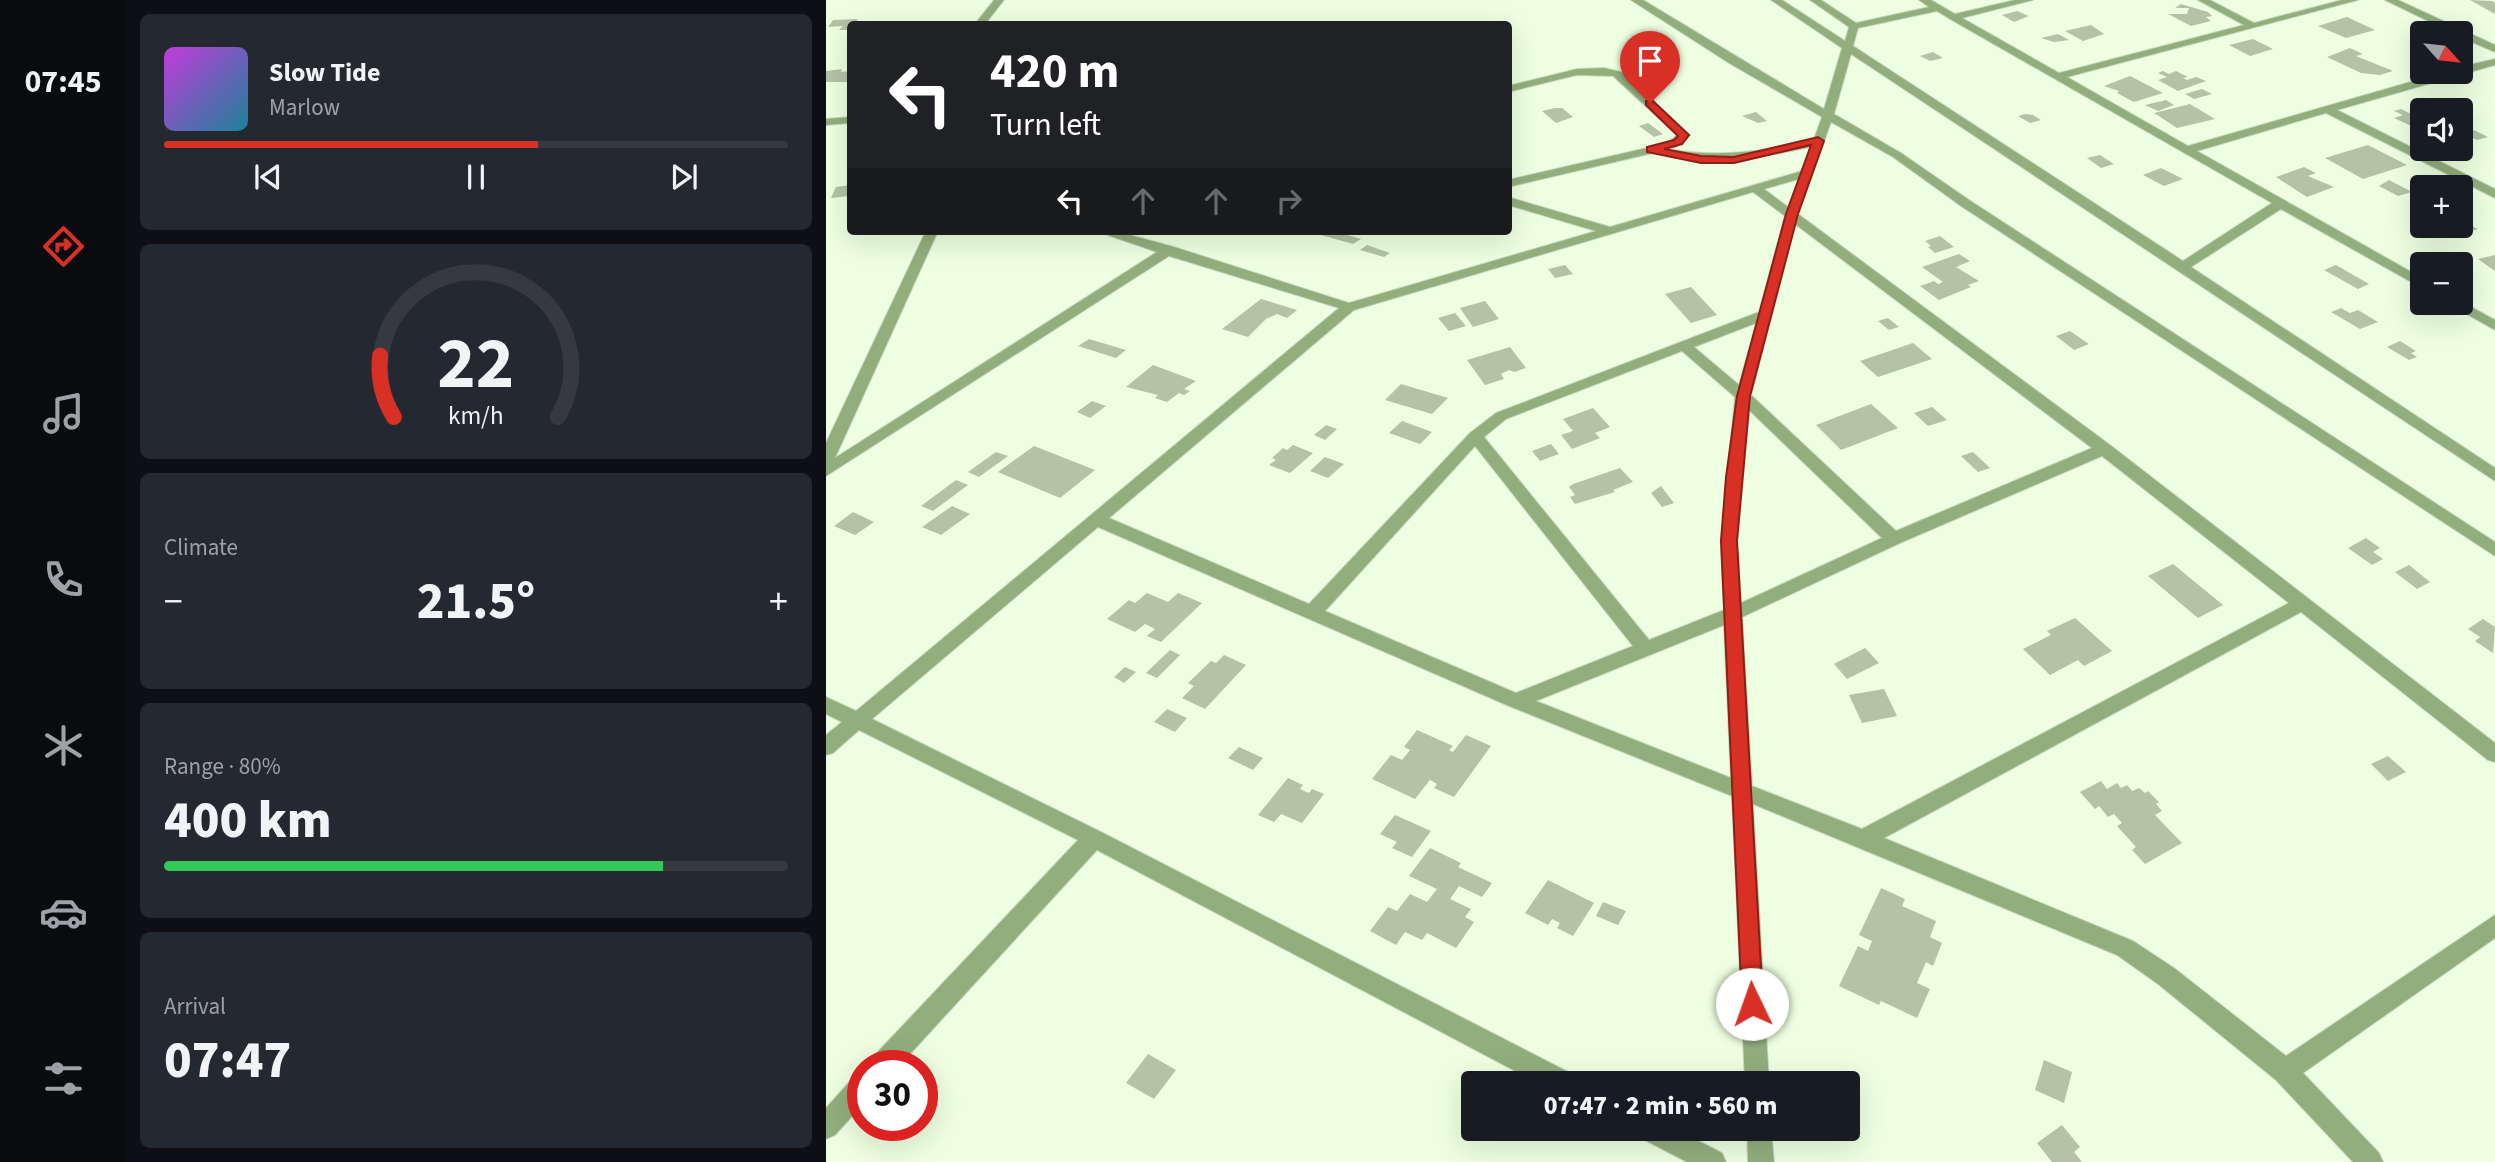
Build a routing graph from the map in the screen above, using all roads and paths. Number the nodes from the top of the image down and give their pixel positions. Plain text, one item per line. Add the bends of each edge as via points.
1 (999, 0) edge
2 (1636, 0) edge
3 (1776, 0) edge
4 (1815, 0) edge
5 (1924, 0) edge
6 (2028, 0) edge
7 (2203, 0) edge
8 (2353, 0) edge
9 (2390, 0) edge
10 (1938, 8) junction
11 (1953, 16) junction
12 (982, 21) edge
13 (1854, 26) junction
14 (2253, 26) junction
15 (1847, 46) junction
16 (2495, 49) edge
17 (2495, 62) edge
18 (2473, 67) edge
19 (2059, 76) junction
20 (2413, 84) edge
21 (1512, 88) edge
22 (2326, 109) junction
23 (1828, 115) junction
24 (847, 120) edge
25 (826, 122) edge
26 (1818, 141) junction
27 (1650, 150) junction
28 (2187, 150) junction
29 (1807, 173) junction
30 (2495, 182) edge
31 (1512, 183) edge
32 (2480, 187) junction
33 (1755, 188) junction
34 (2495, 194) edge
35 (1512, 202) edge
36 (2281, 203) junction
37 (1792, 214) junction
38 (1608, 230) junction
39 (930, 235) edge
40 (1116, 235) edge
41 (1169, 250) junction
42 (2182, 267) junction
43 (2410, 277) edge
44 (1349, 307) junction
45 (1766, 314) junction
46 (2473, 314) edge
47 (2495, 326) edge
48 (1685, 347) junction
49 (1743, 396) junction
50 (1475, 436) junction
51 (2104, 449) junction
52 (826, 460) edge
53 (826, 471) edge
54 (2495, 475) edge
55 (1097, 520) junction
56 (1894, 539) junction
57 (2495, 550) edge
58 (2301, 604) junction
59 (1312, 613) junction
60 (1735, 613) junction
61 (1646, 649) junction
62 (1516, 701) junction
63 (826, 705) edge
64 (857, 721) junction
65 (826, 747) edge
66 (2495, 754) edge
67 (1741, 792) junction
68 (1094, 838) junction
69 (1863, 839) junction
70 (2495, 925) edge
71 (897, 1050) edge
72 (2284, 1070) junction
73 (1540, 1071) edge
74 (1756, 1071) edge
75 (847, 1103) edge
76 (826, 1126) edge
77 (1673, 1141) edge
78 (1760, 1141) edge
79 (1713, 1162) edge
80 (1761, 1162) edge
81 (2370, 1162) edge

1 - 12 street
2 - 23 street
3 - 15 street
4 - 13 street
5 - 10 street
6 - 11 street
7 - 14 street
8 - 14 street
9 - 16 street
10 - 11 street
10 - 13 street
11 - 19 street
13 - 15 street
14 - 19 street
15 - 23 street
15 - 42 street
17 - 18 street
19 - 28 street
20 - 22 street
21 - 27 street via 1585,71 1617,74 1683,132 1678,142
22 - 28 street
22 - 32 street
23 - 26 street
23 - 57 street via 1897,155
24 - 25 street
26 - 27 street via 1734,160 1701,160
26 - 29 street
27 - 31 street
28 - 36 street
29 - 33 street
29 - 37 street
30 - 32 street
32 - 34 street
33 - 37 street
33 - 38 street
35 - 38 street
36 - 42 street
36 - 43 street
37 - 45 street
37 - 51 street
38 - 44 street
39 - 52 street
40 - 41 street
41 - 44 street
41 - 53 street
42 - 54 street
44 - 55 street
45 - 48 street
45 - 49 street
46 - 47 street
48 - 49 street
48 - 50 street via 1509,412
49 - 56 street
49 - 60 street via 1729,541
50 - 59 street
50 - 61 street
51 - 56 street
51 - 58 street
55 - 59 street
55 - 64 street
56 - 60 street
58 - 66 street
58 - 69 street
59 - 62 street
60 - 61 street
60 - 67 street
61 - 62 street
62 - 67 street
63 - 64 street
64 - 65 street
64 - 68 street
67 - 69 street
67 - 74 street
68 - 71 street
68 - 73 street
69 - 72 street via 2124,948
70 - 72 street
72 - 81 street
75 - 76 street
77 - 79 street
78 - 80 street

